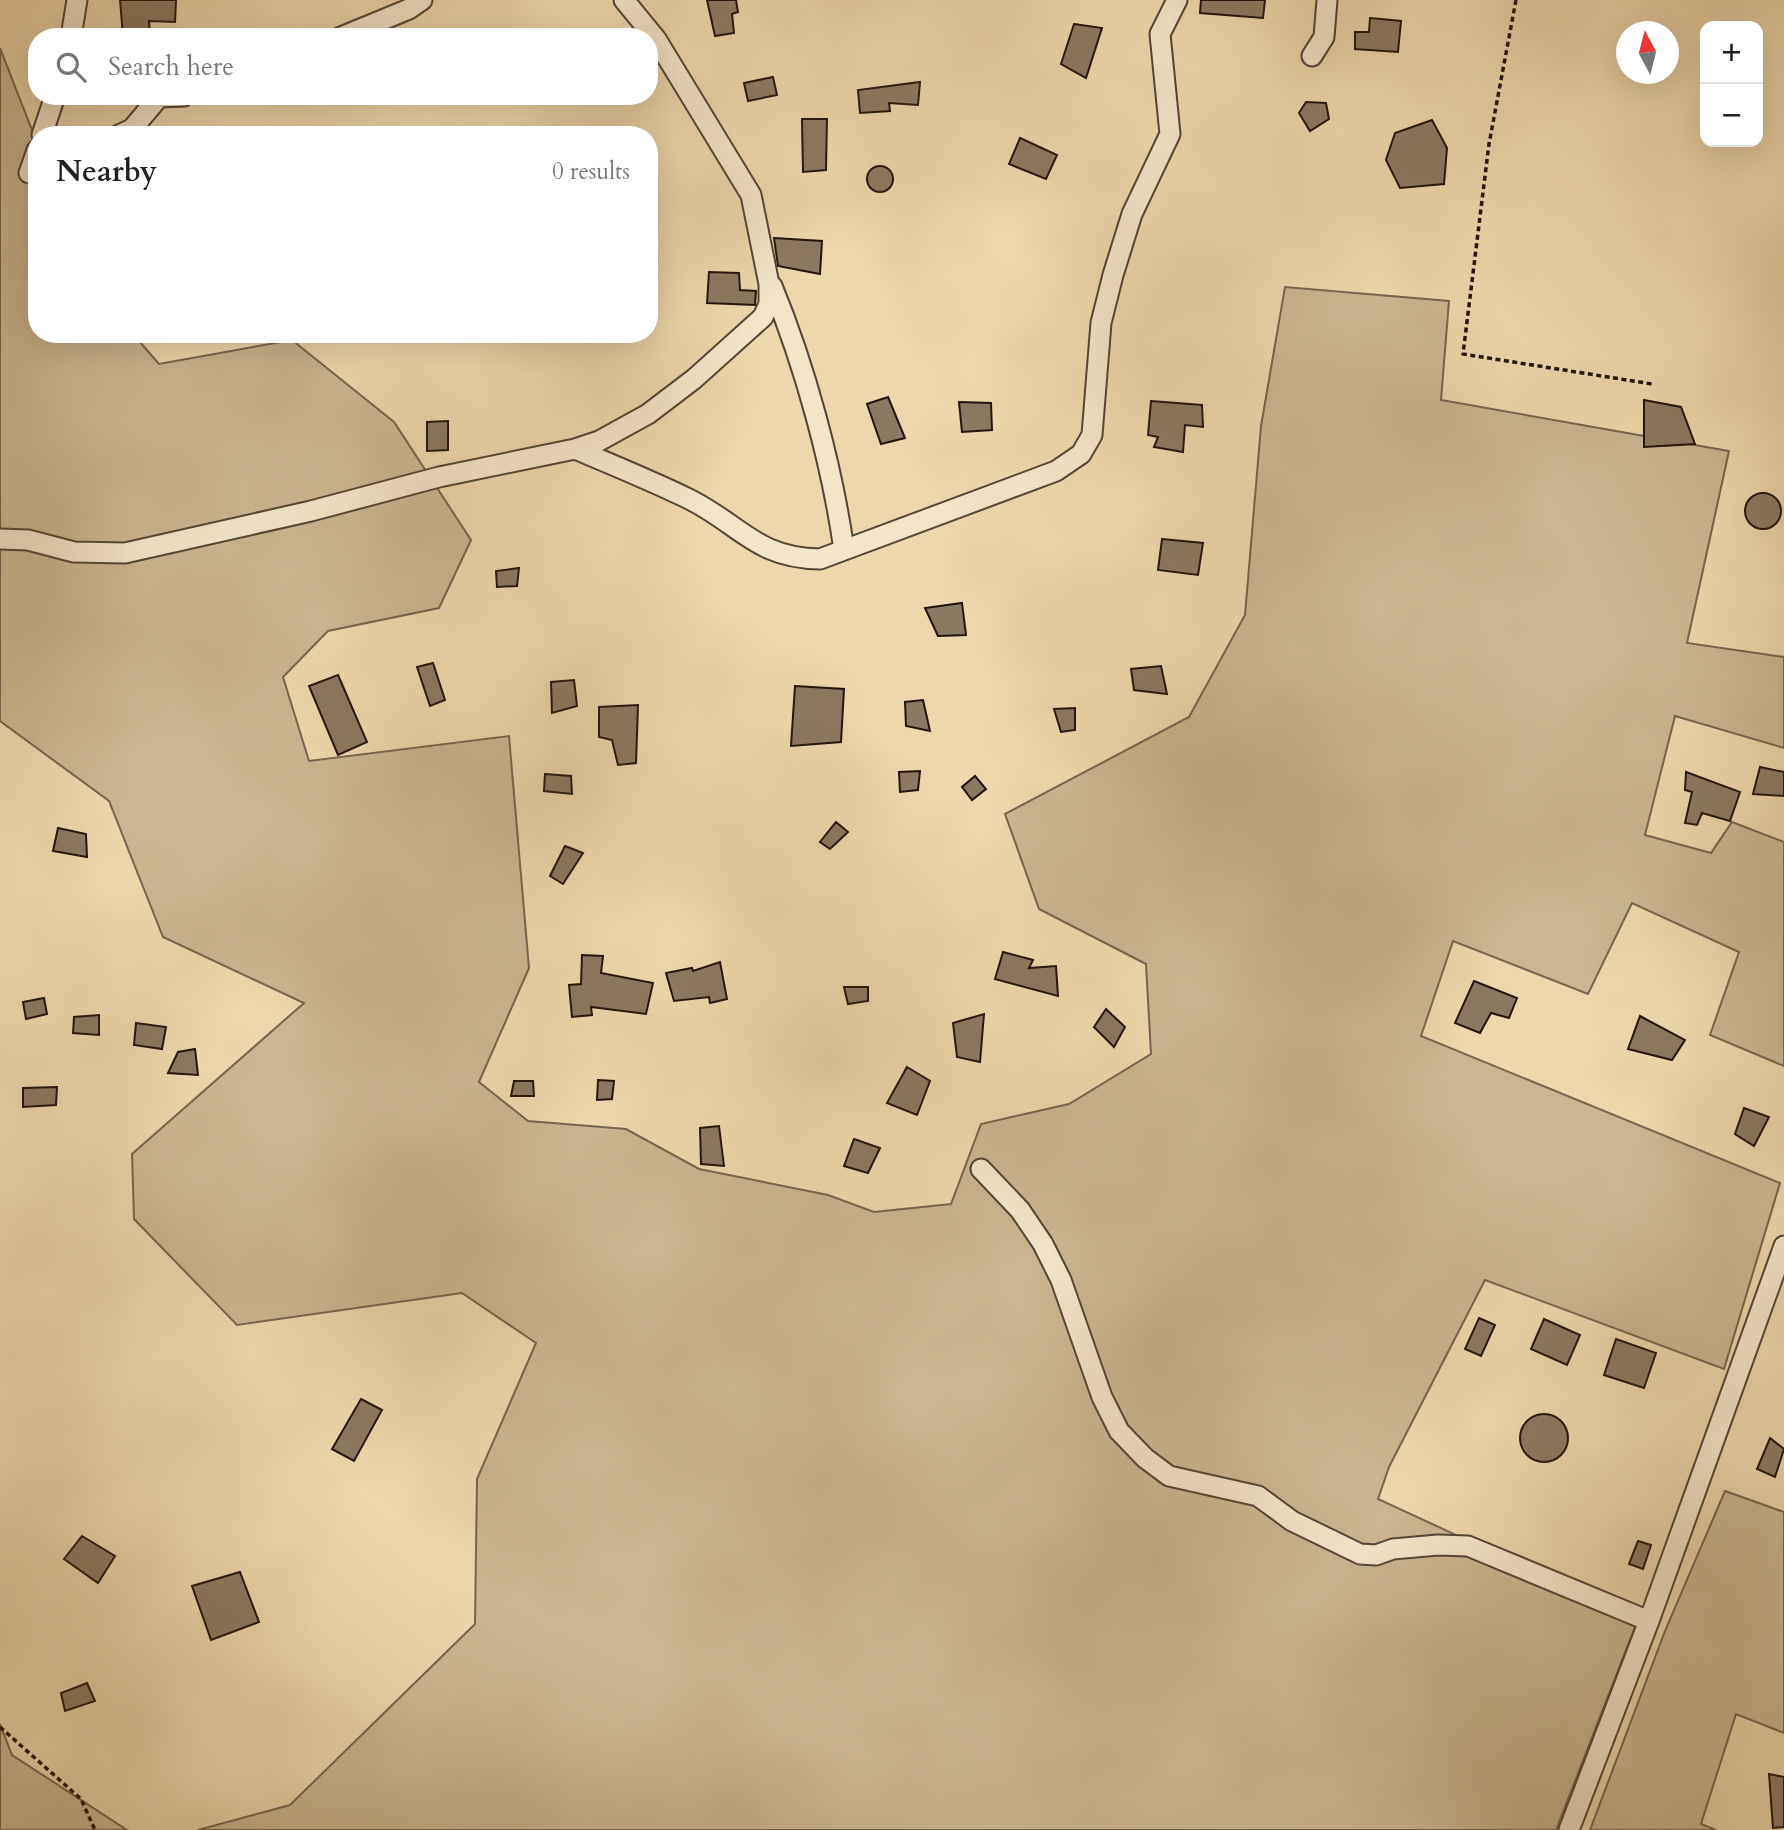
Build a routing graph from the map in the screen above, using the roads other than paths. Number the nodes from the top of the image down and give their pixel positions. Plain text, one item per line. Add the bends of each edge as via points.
1 (77, 0) edge
2 (422, 0) edge
3 (624, 0) edge
4 (1177, 0) edge
5 (1327, 0) edge
6 (72, 28) edge
7 (363, 28) edge
8 (647, 28) edge
9 (658, 42) edge
10 (1312, 56) dead end
11 (52, 105) edge
12 (152, 105) edge
13 (45, 126) edge
14 (135, 126) edge
15 (767, 272) junction
16 (575, 449) junction
17 (0, 539) edge
18 (844, 550) junction
19 (981, 1169) dead end
20 (1784, 1246) edge
21 (1649, 1621) junction
22 (1569, 1830) edge

1 - 6 street
2 - 7 street
3 - 8 street
4 - 18 street via 1160,34 1170,134 1132,214 1113,275 1101,323 1092,435 1081,454 1056,471
5 - 10 street via 1324,37
9 - 15 street via 743,178 758,218
11 - 13 street
12 - 14 street
15 - 16 street via 769,304 763,317 648,414
15 - 18 street via 810,396
16 - 17 street via 125,553 74,552 28,540
16 - 18 street via 692,501 759,546 794,559 820,559
19 - 21 street via 1020,1210 1043,1244 1119,1432 1169,1476 1258,1496 1292,1521 1360,1553 1468,1546
20 - 21 street
21 - 22 street

